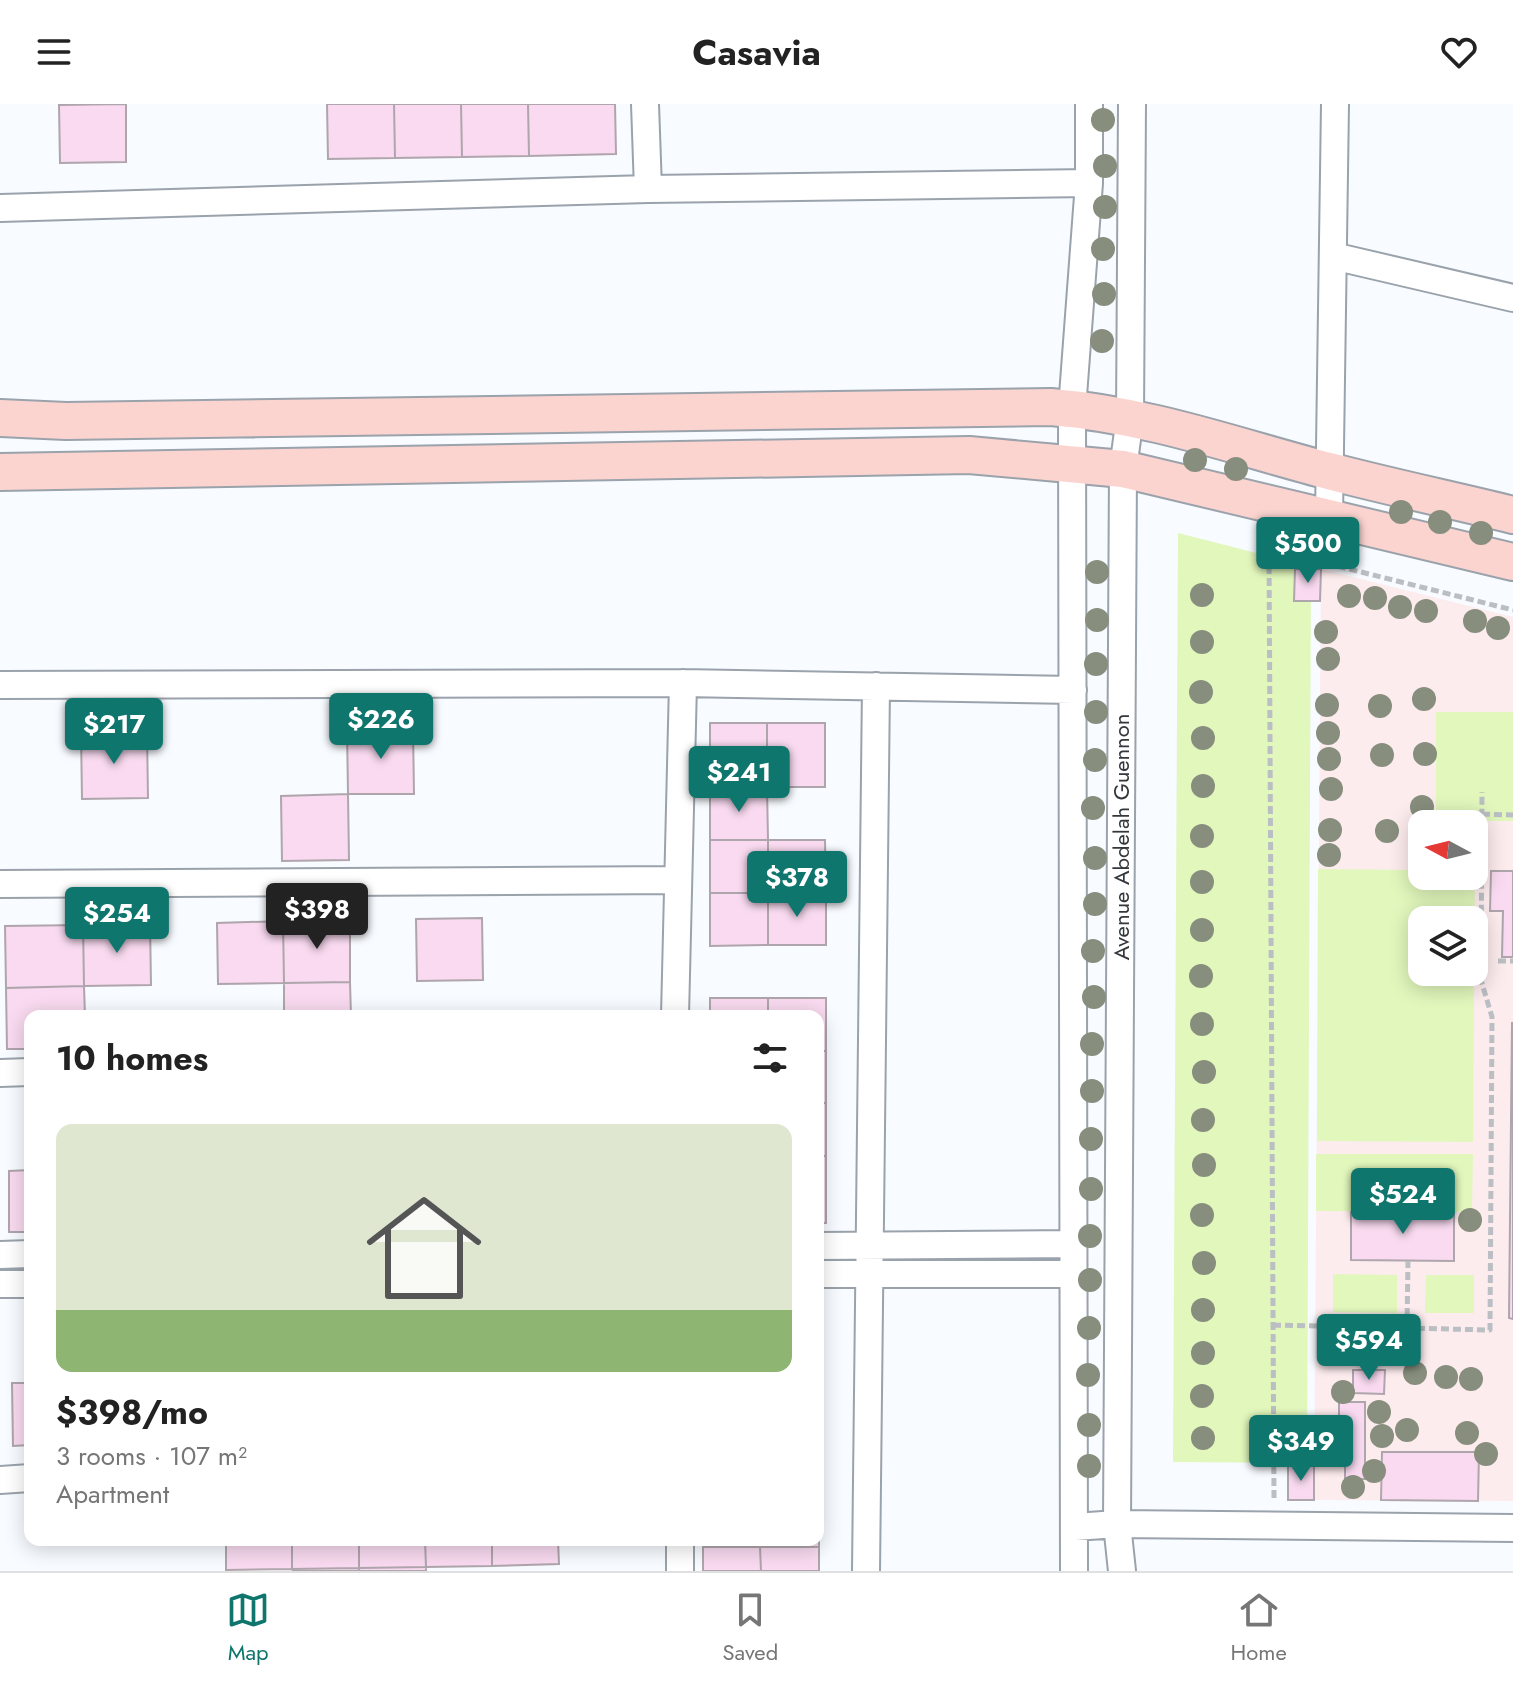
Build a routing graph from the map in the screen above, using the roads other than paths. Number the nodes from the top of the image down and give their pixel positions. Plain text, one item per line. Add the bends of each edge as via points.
1 (645, 104) edge
2 (1089, 104) edge
3 (1132, 104) edge
4 (1335, 104) edge
5 (1089, 183) junction
6 (648, 189) junction
7 (0, 208) edge
8 (1333, 256) junction
9 (1513, 298) edge
10 (1072, 409) junction
11 (1130, 417) junction
12 (0, 418) edge
13 (1073, 463) junction
14 (1123, 469) junction
15 (1330, 471) junction
16 (0, 472) edge
17 (1513, 515) edge
18 (1329, 516) junction
19 (1513, 562) edge
20 (683, 683) junction
21 (0, 685) edge
22 (876, 686) junction
23 (1073, 690) junction
24 (678, 880) junction
25 (0, 884) edge
26 (675, 1010) edge
27 (24, 1072) edge
28 (0, 1073) edge
29 (1072, 1244) junction
30 (824, 1246) edge
31 (868, 1247) junction
32 (24, 1254) edge
33 (0, 1255) edge
34 (824, 1274) edge
35 (1072, 1274) junction
36 (869, 1275) junction
37 (0, 1284) edge
38 (24, 1284) edge
39 (24, 1478) edge
40 (0, 1480) edge
41 (1117, 1524) junction
42 (1075, 1527) junction
43 (1513, 1528) edge
44 (680, 1546) edge
45 (680, 1571) edge
46 (866, 1571) edge
47 (1074, 1571) edge
48 (1122, 1571) edge

1 - 6 street
2 - 5 street
3 - 11 street, Avenue Abdelah Guennon
4 - 8 street
5 - 6 street
5 - 10 street
6 - 7 street
8 - 9 street
8 - 15 street
10 - 11 main road
10 - 12 main road
10 - 13 street
11 - 14 street, Avenue Abdelah Guennon
11 - 15 main road
13 - 14 main road
13 - 16 main road via 969,455
13 - 23 street
14 - 18 main road
14 - 41 street, Avenue Abdelah Guennon
15 - 17 main road
15 - 18 street
18 - 19 main road
20 - 21 street
20 - 22 street
20 - 24 street
22 - 23 street
22 - 31 street
23 - 29 street
24 - 25 street
24 - 26 street
27 - 28 street
29 - 31 street
29 - 35 street
30 - 31 street
31 - 36 street
32 - 33 street
34 - 36 street
35 - 36 street
35 - 42 street
36 - 46 street
37 - 38 street
39 - 40 street
41 - 42 street
41 - 43 street
41 - 48 street, Avenue Abdelah Guennon
42 - 47 street
44 - 45 street

